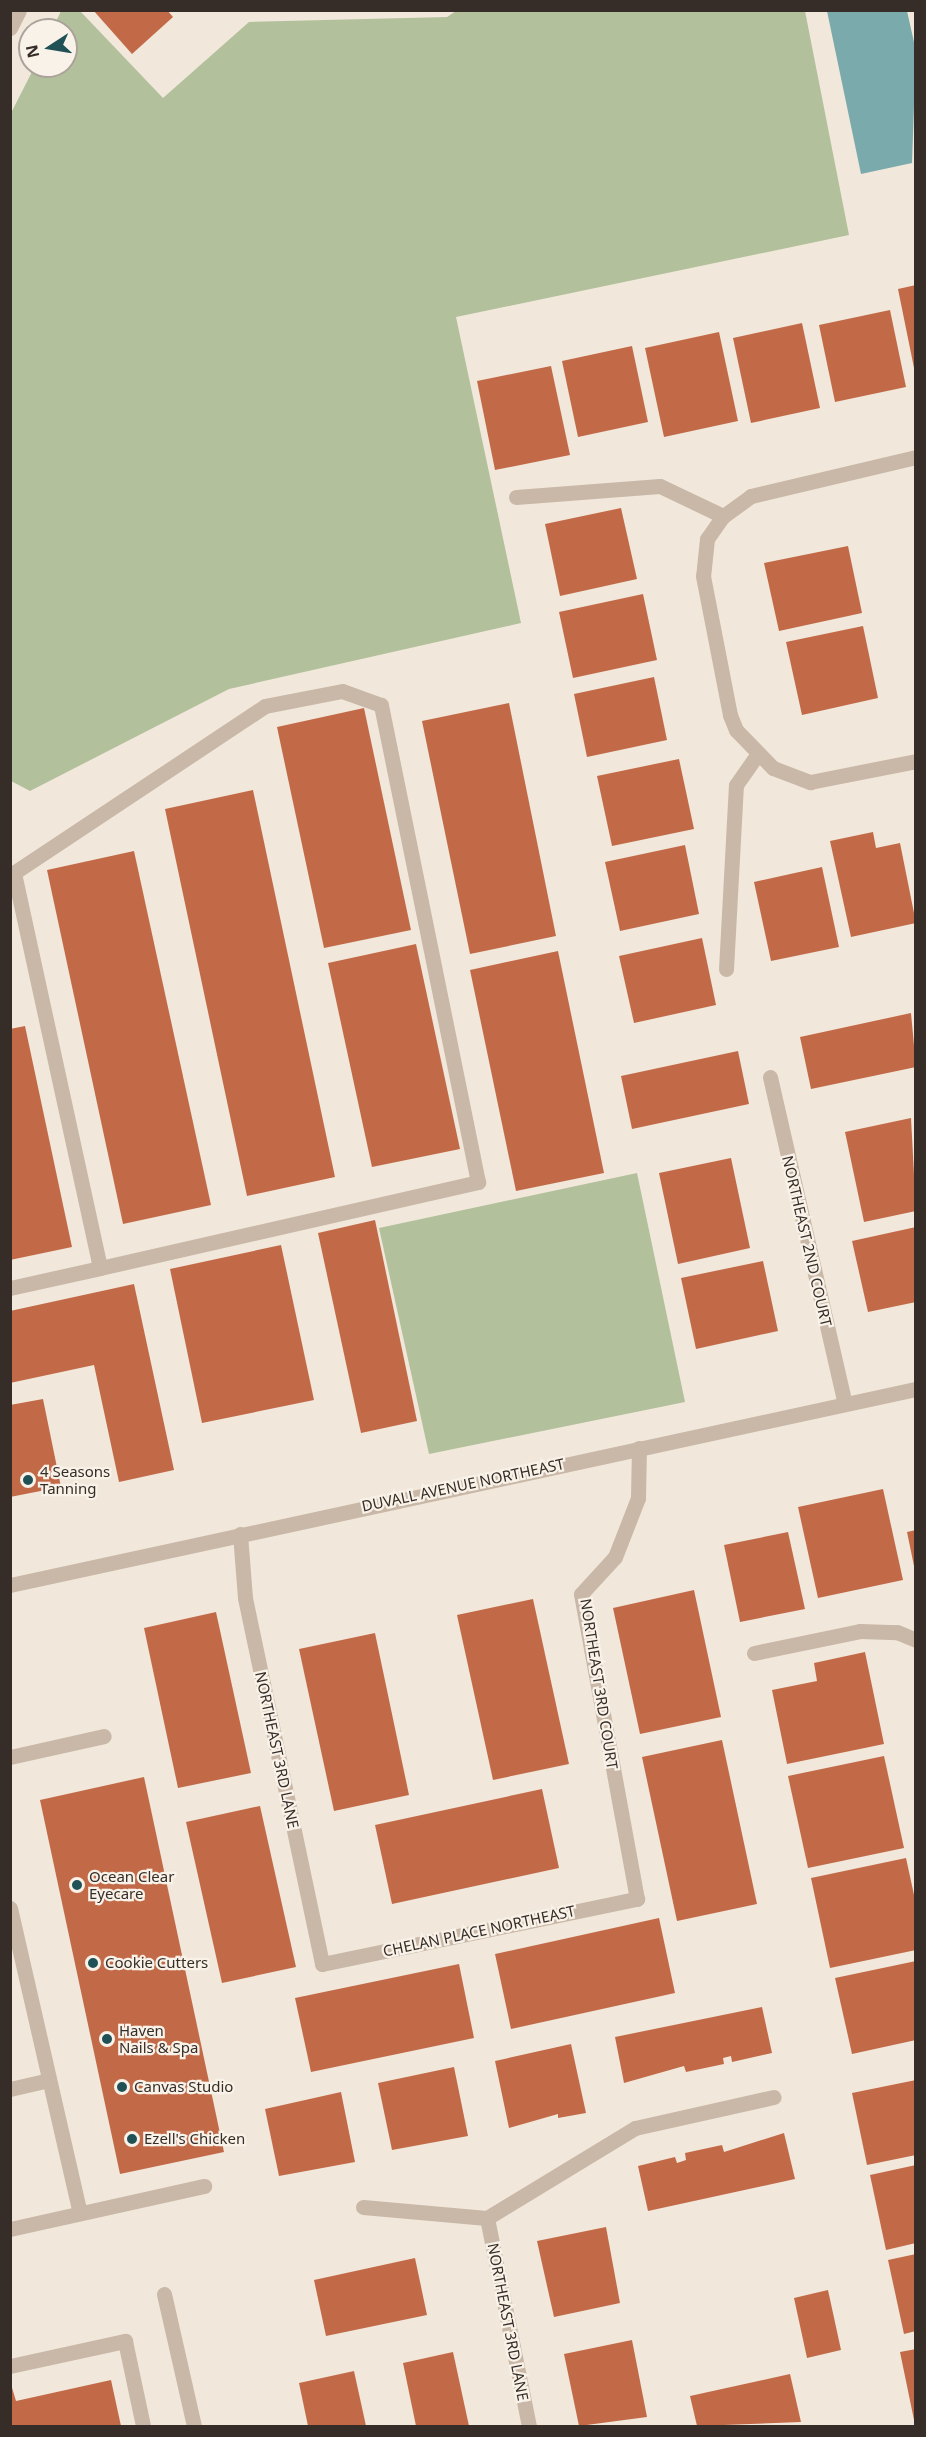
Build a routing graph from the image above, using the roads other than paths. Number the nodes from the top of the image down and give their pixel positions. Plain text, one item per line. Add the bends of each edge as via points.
1 (19, 10) edge
2 (10, 28) edge
3 (915, 457) edge
4 (516, 497) dead end
5 (723, 516) junction
6 (758, 753) junction
7 (915, 761) edge
8 (12, 872) edge
9 (726, 969) dead end
10 (770, 1077) dead end
11 (100, 1268) junction
12 (10, 1288) edge
13 (915, 1389) edge
14 (845, 1404) junction
15 (639, 1448) junction
16 (240, 1534) junction
17 (10, 1585) edge
18 (915, 1640) edge
19 (754, 1653) dead end
20 (104, 1736) dead end
21 (10, 1757) edge
22 (637, 1899) joint
23 (10, 1908) edge
24 (322, 1964) joint
25 (49, 2080) junction
26 (10, 2089) edge
27 (774, 2097) dead end
28 (204, 2186) dead end
29 (363, 2206) dead end
30 (80, 2213) junction
31 (487, 2218) junction
32 (10, 2229) edge
33 (164, 2294) dead end
34 (10, 2366) edge
35 (143, 2427) edge
36 (194, 2427) edge
37 (528, 2427) edge

1 - 2 street
3 - 5 street via 752,496
4 - 5 street via 660,486
5 - 6 street via 707,539 703,576 730,716
6 - 7 street via 773,768 810,782
6 - 9 street via 736,785
8 - 11 street
8 - 11 street via 265,706 342,691 381,705 478,1182
10 - 14 street, NORTHEAST 2ND COURT
11 - 12 street
13 - 14 street, DUVALL AVENUE NORTHEAST
14 - 15 street, DUVALL AVENUE NORTHEAST
15 - 16 street, DUVALL AVENUE NORTHEAST
15 - 22 street, NORTHEAST 3RD COURT via 638,1498 619,1547 582,1594
16 - 17 street, DUVALL AVENUE NORTHEAST
16 - 24 street, NORTHEAST 3RD LANE via 245,1598
18 - 19 street via 897,1632 860,1631
20 - 21 street
22 - 24 street, CHELAN PLACE NORTHEAST
23 - 25 street
25 - 26 street
25 - 30 street
27 - 31 street via 635,2128
28 - 30 street
29 - 31 street
30 - 32 street
31 - 37 street, NORTHEAST 3RD LANE
33 - 36 street
34 - 35 street via 125,2341

